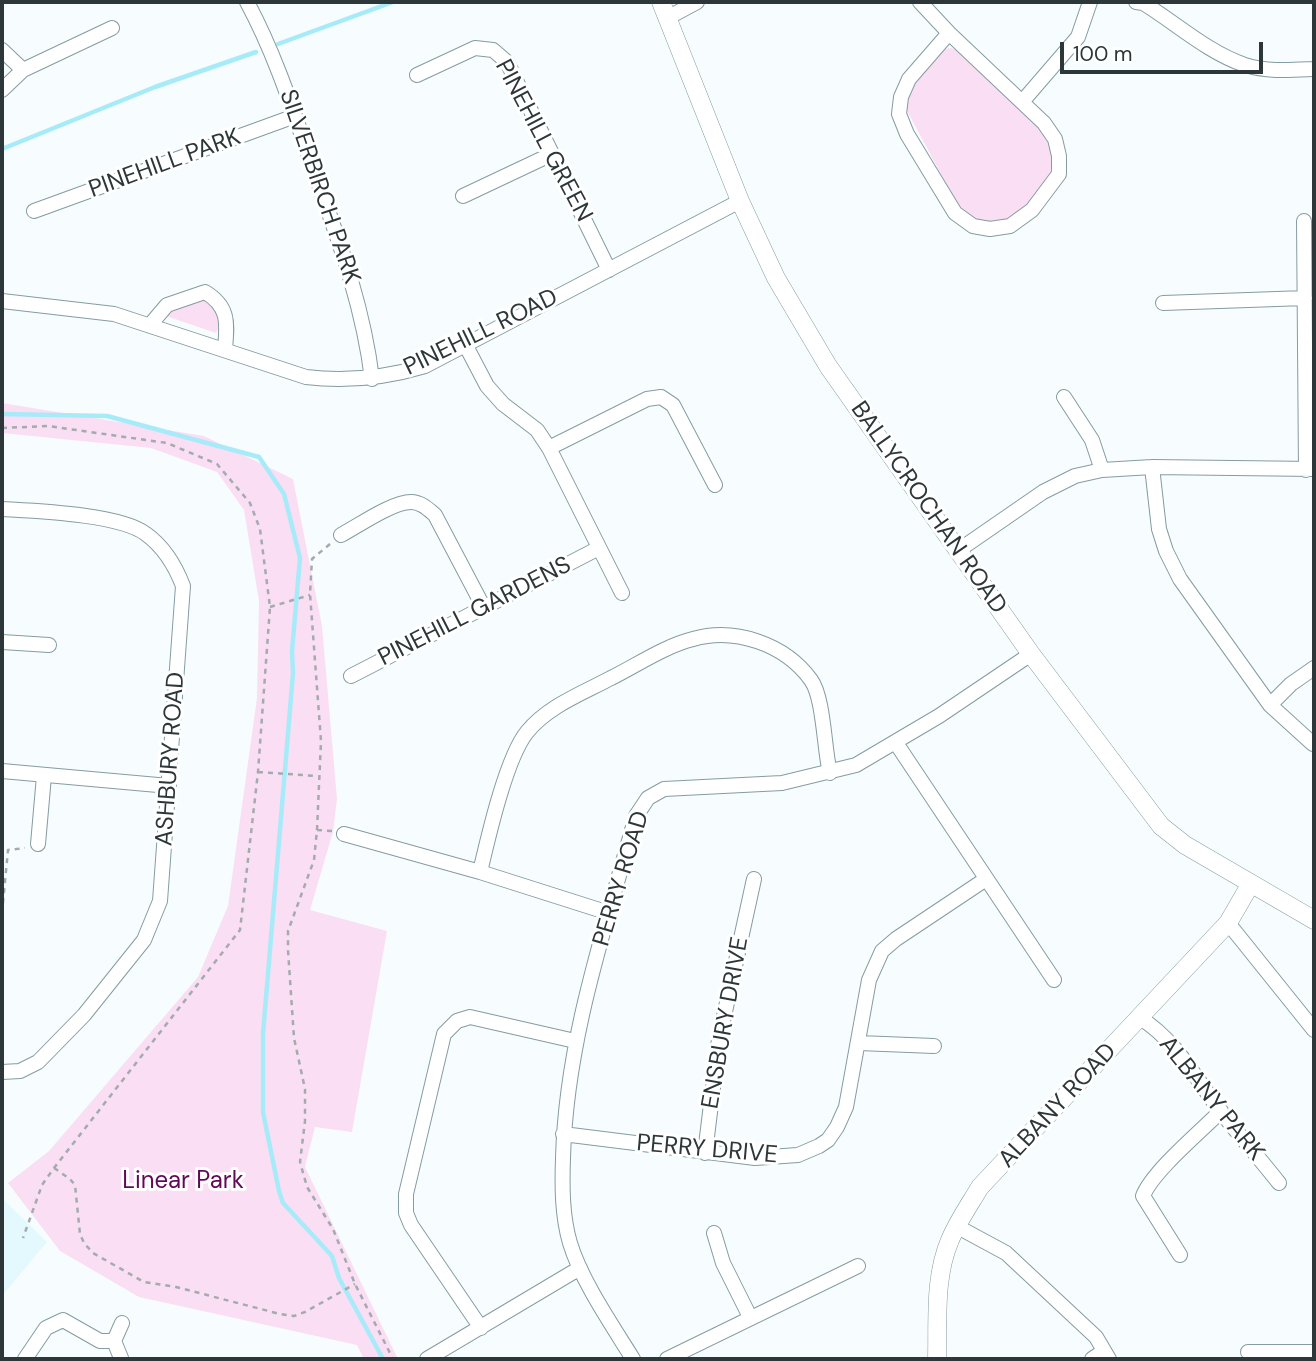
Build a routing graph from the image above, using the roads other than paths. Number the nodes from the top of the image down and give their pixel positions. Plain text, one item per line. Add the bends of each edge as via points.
1 (247, 2) edge
2 (697, 2) edge
3 (920, 2) edge
4 (1090, 2) edge
5 (1136, 2) edge
6 (665, 9) edge
7 (112, 28) dead end
8 (949, 33) junction
9 (2, 50) edge
10 (1314, 69) edge
11 (23, 70) junction
12 (417, 75) dead end
13 (2, 90) edge
14 (1022, 102) junction
15 (295, 116) junction
16 (552, 154) junction
17 (463, 196) dead end
18 (740, 201) junction
19 (34, 211) dead end
20 (1304, 221) dead end
21 (609, 270) junction
22 (1305, 298) junction
23 (2, 301) edge
24 (1163, 303) dead end
25 (150, 325) junction
26 (466, 346) junction
27 (225, 350) junction
28 (372, 379) junction
29 (1064, 397) dead end
30 (549, 448) junction
31 (1152, 467) junction
32 (1102, 470) junction
33 (1310, 470) edge
34 (715, 485) dead end
35 (2, 509) edge
36 (341, 535) road end
37 (598, 548) junction
38 (958, 550) junction
39 (622, 593) dead end
40 (484, 608) junction
41 (2, 642) edge
42 (49, 645) dead end
43 (1031, 654) junction
44 (1314, 668) edge
45 (351, 676) dead end
46 (1270, 705) junction
47 (895, 743) junction
48 (1313, 744) edge
49 (2, 771) edge
50 (830, 773) junction
51 (44, 776) junction
52 (169, 786) junction
53 (344, 834) dead end
54 (38, 844) road end
55 (480, 872) junction
56 (986, 878) junction
57 (1250, 885) junction
58 (735, 889) dead end
59 (610, 913) junction
60 (1314, 920) edge
61 (1228, 923) junction
62 (1054, 980) dead end
63 (1140, 1018) junction
64 (1314, 1030) edge
65 (575, 1041) junction
66 (859, 1043) junction
67 (934, 1046) dead end
68 (2, 1072) edge
69 (1221, 1111) junction
70 (564, 1134) junction
71 (705, 1153) junction
72 (1279, 1183) dead end
73 (956, 1226) junction
74 (714, 1234) dead end
75 (1180, 1255) dead end
76 (858, 1266) dead end
77 (580, 1268) junction
78 (750, 1317) junction
79 (122, 1323) dead end
80 (481, 1328) junction
81 (114, 1341) junction
82 (1248, 1352) dead end
83 (1314, 1352) edge
84 (425, 1356) edge
85 (1102, 1356) edge
86 (1278, 1356) edge
87 (121, 1358) edge
88 (25, 1359) edge
89 (633, 1359) edge
90 (667, 1359) edge
91 (937, 1359) edge

1 - 15 street, SILVERBIRCH PARK
2 - 6 street
3 - 8 street
4 - 14 street via 1078,37
5 - 10 street via 1246,65 1283,71
6 - 18 street, BALLYCROCHAN ROAD
7 - 11 street
8 - 14 street
8 - 14 street via 909,79 899,114 955,213 973,226 1010,226 1032,210 1059,174 1055,139
9 - 11 street
11 - 13 street
12 - 16 street, PINEHILL GREEN via 475,48 493,50 507,62
15 - 19 street, PINEHILL PARK
15 - 28 street, SILVERBIRCH PARK via 353,287
16 - 17 street
16 - 21 street, PINEHILL GREEN
18 - 21 street, PINEHILL ROAD
18 - 38 street, BALLYCROCHAN ROAD via 776,278 828,366
20 - 22 street
21 - 26 street, PINEHILL ROAD
22 - 24 street
22 - 33 street
23 - 25 street, PINEHILL ROAD via 114,314
25 - 27 street, PINEHILL ROAD
25 - 27 street via 167,305 205,292 216,299 226,316
26 - 28 street, PINEHILL ROAD via 425,366
26 - 30 street via 487,386 537,430
27 - 28 street, PINEHILL ROAD via 306,377
29 - 32 street via 1092,440
30 - 34 street via 647,399 661,397 673,405
30 - 37 street
31 - 32 street
31 - 33 street
31 - 46 street via 1158,529 1170,560
32 - 38 street via 1074,476 1044,492
35 - 52 street, ASHBURY ROAD via 121,523 144,532 175,566 183,586 183,606
36 - 40 street via 400,504 424,505 435,515
37 - 39 street
37 - 40 street, PINEHILL GARDENS
38 - 43 street, BALLYCROCHAN ROAD
40 - 45 street, PINEHILL GARDENS
41 - 42 street
43 - 47 street, PERRY ROAD
43 - 57 street, BALLYCROCHAN ROAD via 1161,826
44 - 46 street
46 - 48 street
47 - 50 street, PERRY ROAD via 856,765
47 - 56 street
49 - 51 street
50 - 55 street via 813,683 798,664 749,638 719,635 692,639 563,703 527,733 505,784
50 - 59 street, PERRY ROAD via 782,783 664,789 648,798 636,816
51 - 52 street
51 - 54 street
52 - 68 street, ASHBURY ROAD via 160,901 144,940 84,1015 38,1062 20,1071
53 - 55 street
55 - 59 street
56 - 62 street
56 - 66 street, PERRY DRIVE via 881,951 869,980
57 - 60 street, BALLYCROCHAN ROAD
57 - 61 street, ALBANY ROAD
58 - 71 street, ENSBURY DRIVE via 752,886 719,1039
59 - 65 street, PERRY ROAD
61 - 63 street, ALBANY ROAD
61 - 64 street
63 - 69 street, ALBANY PARK via 1190,1068
63 - 73 street, ALBANY ROAD via 980,1187
65 - 70 street, PERRY ROAD
65 - 80 street via 470,1017 457,1021 444,1034 412,1162 406,1213
66 - 67 street
66 - 71 street, PERRY DRIVE via 846,1107 828,1140 808,1152 788,1156
69 - 72 street, ALBANY PARK
69 - 75 street via 1163,1168 1143,1196
70 - 71 street, PERRY DRIVE
70 - 77 street, PERRY ROAD via 564,1209
73 - 85 street via 1006,1253 1096,1336
73 - 91 street, ALBANY ROAD via 939,1288
74 - 78 street
76 - 78 street
77 - 80 street
77 - 89 street, PERRY ROAD
78 - 90 street
79 - 81 street
80 - 84 street
81 - 87 street
81 - 88 street via 100,1341 63,1320 46,1328
82 - 86 street
83 - 86 street

